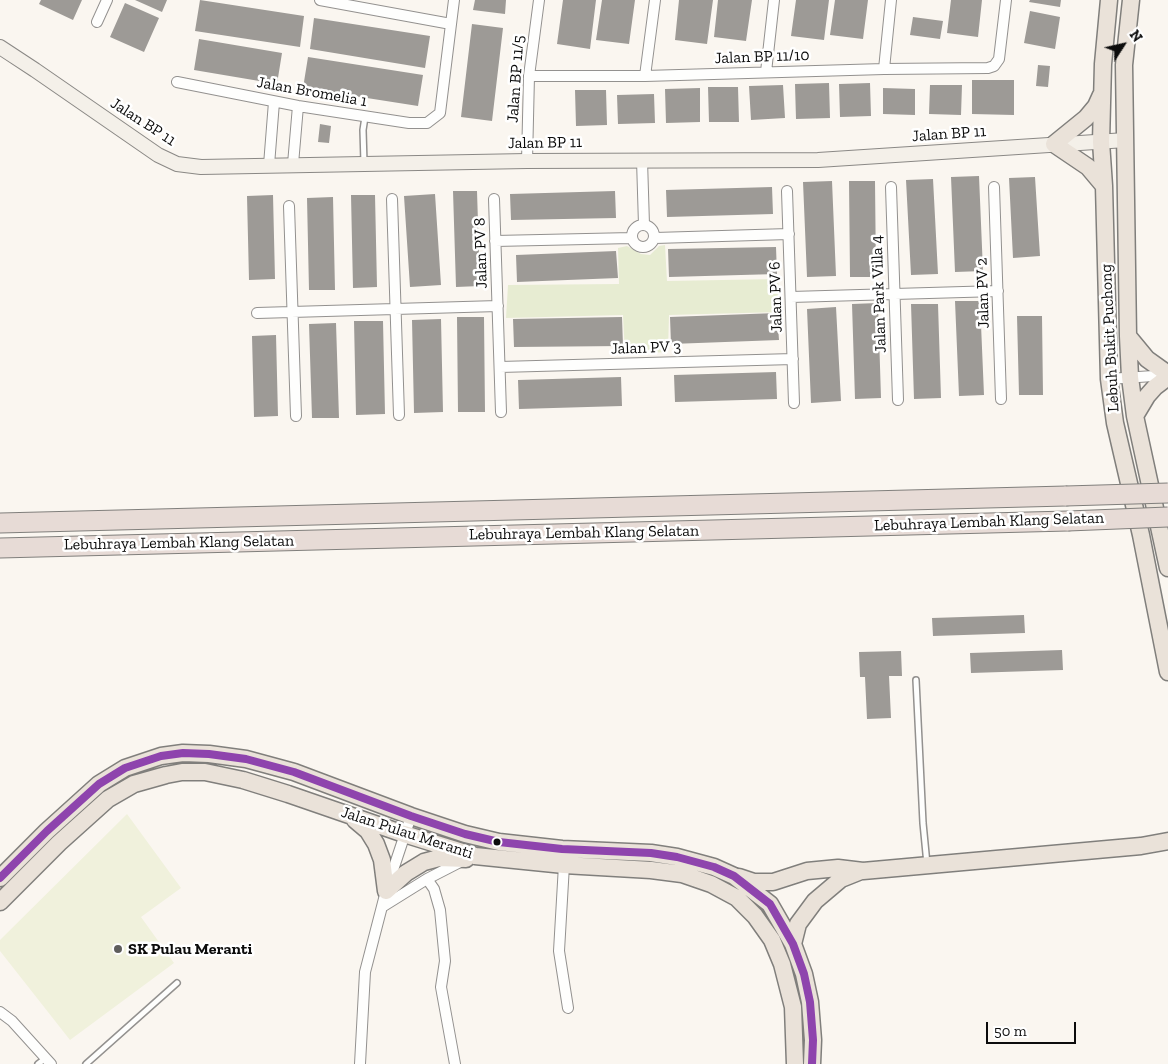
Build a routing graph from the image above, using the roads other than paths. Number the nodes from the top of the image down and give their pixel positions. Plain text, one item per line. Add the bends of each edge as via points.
1 (107, 0) edge
2 (320, 0) edge
3 (454, 0) edge
4 (539, 0) edge
5 (655, 0) edge
6 (774, 0) edge
7 (891, 0) edge
8 (1006, 0) edge
9 (1109, 0) edge
10 (1131, 0) edge
11 (97, 22) dead end
12 (451, 24) junction
13 (0, 47) edge
14 (884, 69) junction
15 (766, 72) junction
16 (529, 76) junction
17 (646, 76) junction
18 (177, 82) dead end
19 (1103, 90) junction
20 (274, 102) junction
21 (298, 106) junction
22 (365, 117) junction
23 (1126, 140) junction
24 (1101, 142) junction
25 (1054, 144) junction
26 (642, 160) junction
27 (526, 161) junction
28 (293, 164) junction
29 (364, 164) junction
30 (269, 166) junction
31 (1104, 186) junction
32 (994, 187) dead end
33 (891, 188) dead end
34 (787, 191) dead end
35 (392, 199) dead end
36 (494, 200) dead end
37 (289, 206) dead end
38 (644, 225) junction
39 (789, 234) junction
40 (632, 238) junction
41 (655, 238) junction
42 (496, 241) junction
43 (998, 291) junction
44 (894, 294) junction
45 (791, 296) junction
46 (498, 306) junction
47 (396, 309) junction
48 (292, 312) junction
49 (258, 313) dead end
50 (1128, 336) junction
51 (793, 360) junction
52 (500, 368) junction
53 (1168, 375) edge
54 (1130, 377) junction
55 (1109, 379) junction
56 (1001, 398) dead end
57 (898, 400) dead end
58 (794, 403) dead end
59 (501, 412) dead end
60 (399, 415) dead end
61 (296, 416) dead end
62 (1136, 416) junction
63 (1168, 493) edge
64 (1168, 517) edge
65 (0, 523) edge
66 (0, 548) edge
67 (1168, 568) edge
68 (1168, 672) edge
69 (916, 680) dead end
70 (348, 814) junction
71 (411, 816) junction
72 (1168, 830) edge
73 (404, 834) junction
74 (1168, 841) edge
75 (1140, 846) junction
76 (470, 858) junction
77 (927, 864) junction
78 (564, 865) junction
79 (863, 870) junction
80 (734, 876) junction
81 (0, 878) edge
82 (427, 879) junction
83 (386, 891) junction
84 (0, 902) edge
85 (382, 907) junction
86 (793, 944) junction
87 (177, 983) dead end
88 (568, 1008) dead end
89 (0, 1012) edge
90 (45, 1062) edge
91 (86, 1064) edge
92 (360, 1064) edge
93 (455, 1064) edge
94 (795, 1064) edge
95 (812, 1064) edge

1 - 11 street
2 - 12 street
3 - 12 street
4 - 16 street, Jalan BP 11/5
5 - 17 street
6 - 15 street
7 - 14 street
8 - 14 street, Jalan BP 11/10 via 999,59 994,66
9 - 19 main road, Lebuh Bukit Puchong
10 - 23 main road, Lebuh Bukit Puchong via 1124,65
12 - 22 street, Jalan Bromelia 1 via 440,113 426,123
13 - 30 street, Jalan BP 11 via 158,155 177,164
14 - 15 street, Jalan BP 11/10
15 - 17 street, Jalan BP 11/10
16 - 17 street, Jalan BP 11/10
16 - 27 street, Jalan BP 11/5
18 - 20 street, Jalan Bromelia 1
19 - 24 main road, Lebuh Bukit Puchong
19 - 25 main road via 1086,118
20 - 21 street, Jalan Bromelia 1
20 - 30 street
21 - 22 street, Jalan Bromelia 1
21 - 28 street
22 - 29 lane
23 - 24 street, Jalan BP 11
23 - 50 main road, Lebuh Bukit Puchong
24 - 25 street, Jalan BP 11
24 - 31 main road, Lebuh Bukit Puchong
25 - 26 street, Jalan BP 11 via 818,160
25 - 31 main road via 1088,167
26 - 27 street, Jalan BP 11
26 - 38 street
27 - 29 street, Jalan BP 11
28 - 29 street, Jalan BP 11
28 - 30 street, Jalan BP 11
31 - 55 main road, Lebuh Bukit Puchong
32 - 43 street, Jalan PV 2
33 - 44 street, Jalan Park Villa 4
34 - 39 street, Jalan PV 6
35 - 47 street
36 - 42 street, Jalan PV 8
37 - 48 street
38 - 40 street via 635,228
38 - 41 street via 651,228
39 - 41 street
39 - 45 street, Jalan PV 6
40 - 41 street via 642,248 652,244
40 - 42 street
42 - 46 street, Jalan PV 8
43 - 44 street
43 - 56 street, Jalan PV 2
44 - 45 street
44 - 57 street, Jalan Park Villa 4
45 - 51 street, Jalan PV 6
46 - 47 street, Jalan PV 8
46 - 52 street, Jalan PV 8
47 - 48 street, Jalan PV 8
47 - 60 street
48 - 49 street, Jalan PV 8
48 - 61 street
50 - 53 main road via 1147,359
50 - 54 main road, Lebuh Bukit Puchong
51 - 52 street, Jalan PV 3
51 - 58 street, Jalan PV 6
52 - 59 street, Jalan PV 8
53 - 54 street
53 - 62 main road via 1147,396
54 - 55 street
54 - 62 main road, Lebuh Bukit Puchong
55 - 68 main road, Lebuh Bukit Puchong
62 - 67 main road, Lebuh Bukit Puchong
63 - 65 highway, Lebuhraya Lembah Klang Selatan, bridge
64 - 66 highway, Lebuhraya Lembah Klang Selatan, bridge
69 - 77 lane
70 - 73 main road, Jalan Pulau Meranti
70 - 83 main road via 368,831 376,844 382,860
70 - 84 main road, Jalan Pulau Meranti via 243,780 205,772 166,775 134,784 108,799
71 - 73 street
71 - 80 main road, Jalan Pulau Meranti via 499,842 660,854 714,867
71 - 81 main road, Jalan Pulau Meranti via 294,772 246,759 183,753 161,756 125,768 99,784
72 - 75 main road
73 - 76 main road, Jalan Pulau Meranti
73 - 83 street
74 - 75 main road
75 - 77 main road
76 - 78 main road, Jalan Pulau Meranti
76 - 82 street
76 - 83 main road via 439,858 424,862
77 - 79 main road
78 - 88 street via 559,951
78 - 94 main road, Jalan Pulau Meranti via 682,874 738,898 756,916 772,940 782,964 793,1007
79 - 80 main road via 808,871 774,882 754,882
79 - 86 main road via 842,879 815,901 798,924
80 - 86 main road, Jalan Pulau Meranti via 770,904
82 - 85 street
82 - 93 street via 434,889 440,910 445,961 441,987
83 - 85 street
85 - 92 street via 365,972
86 - 95 main road, Jalan Pulau Meranti via 810,1002
87 - 91 lane
89 - 90 street via 12,1021

